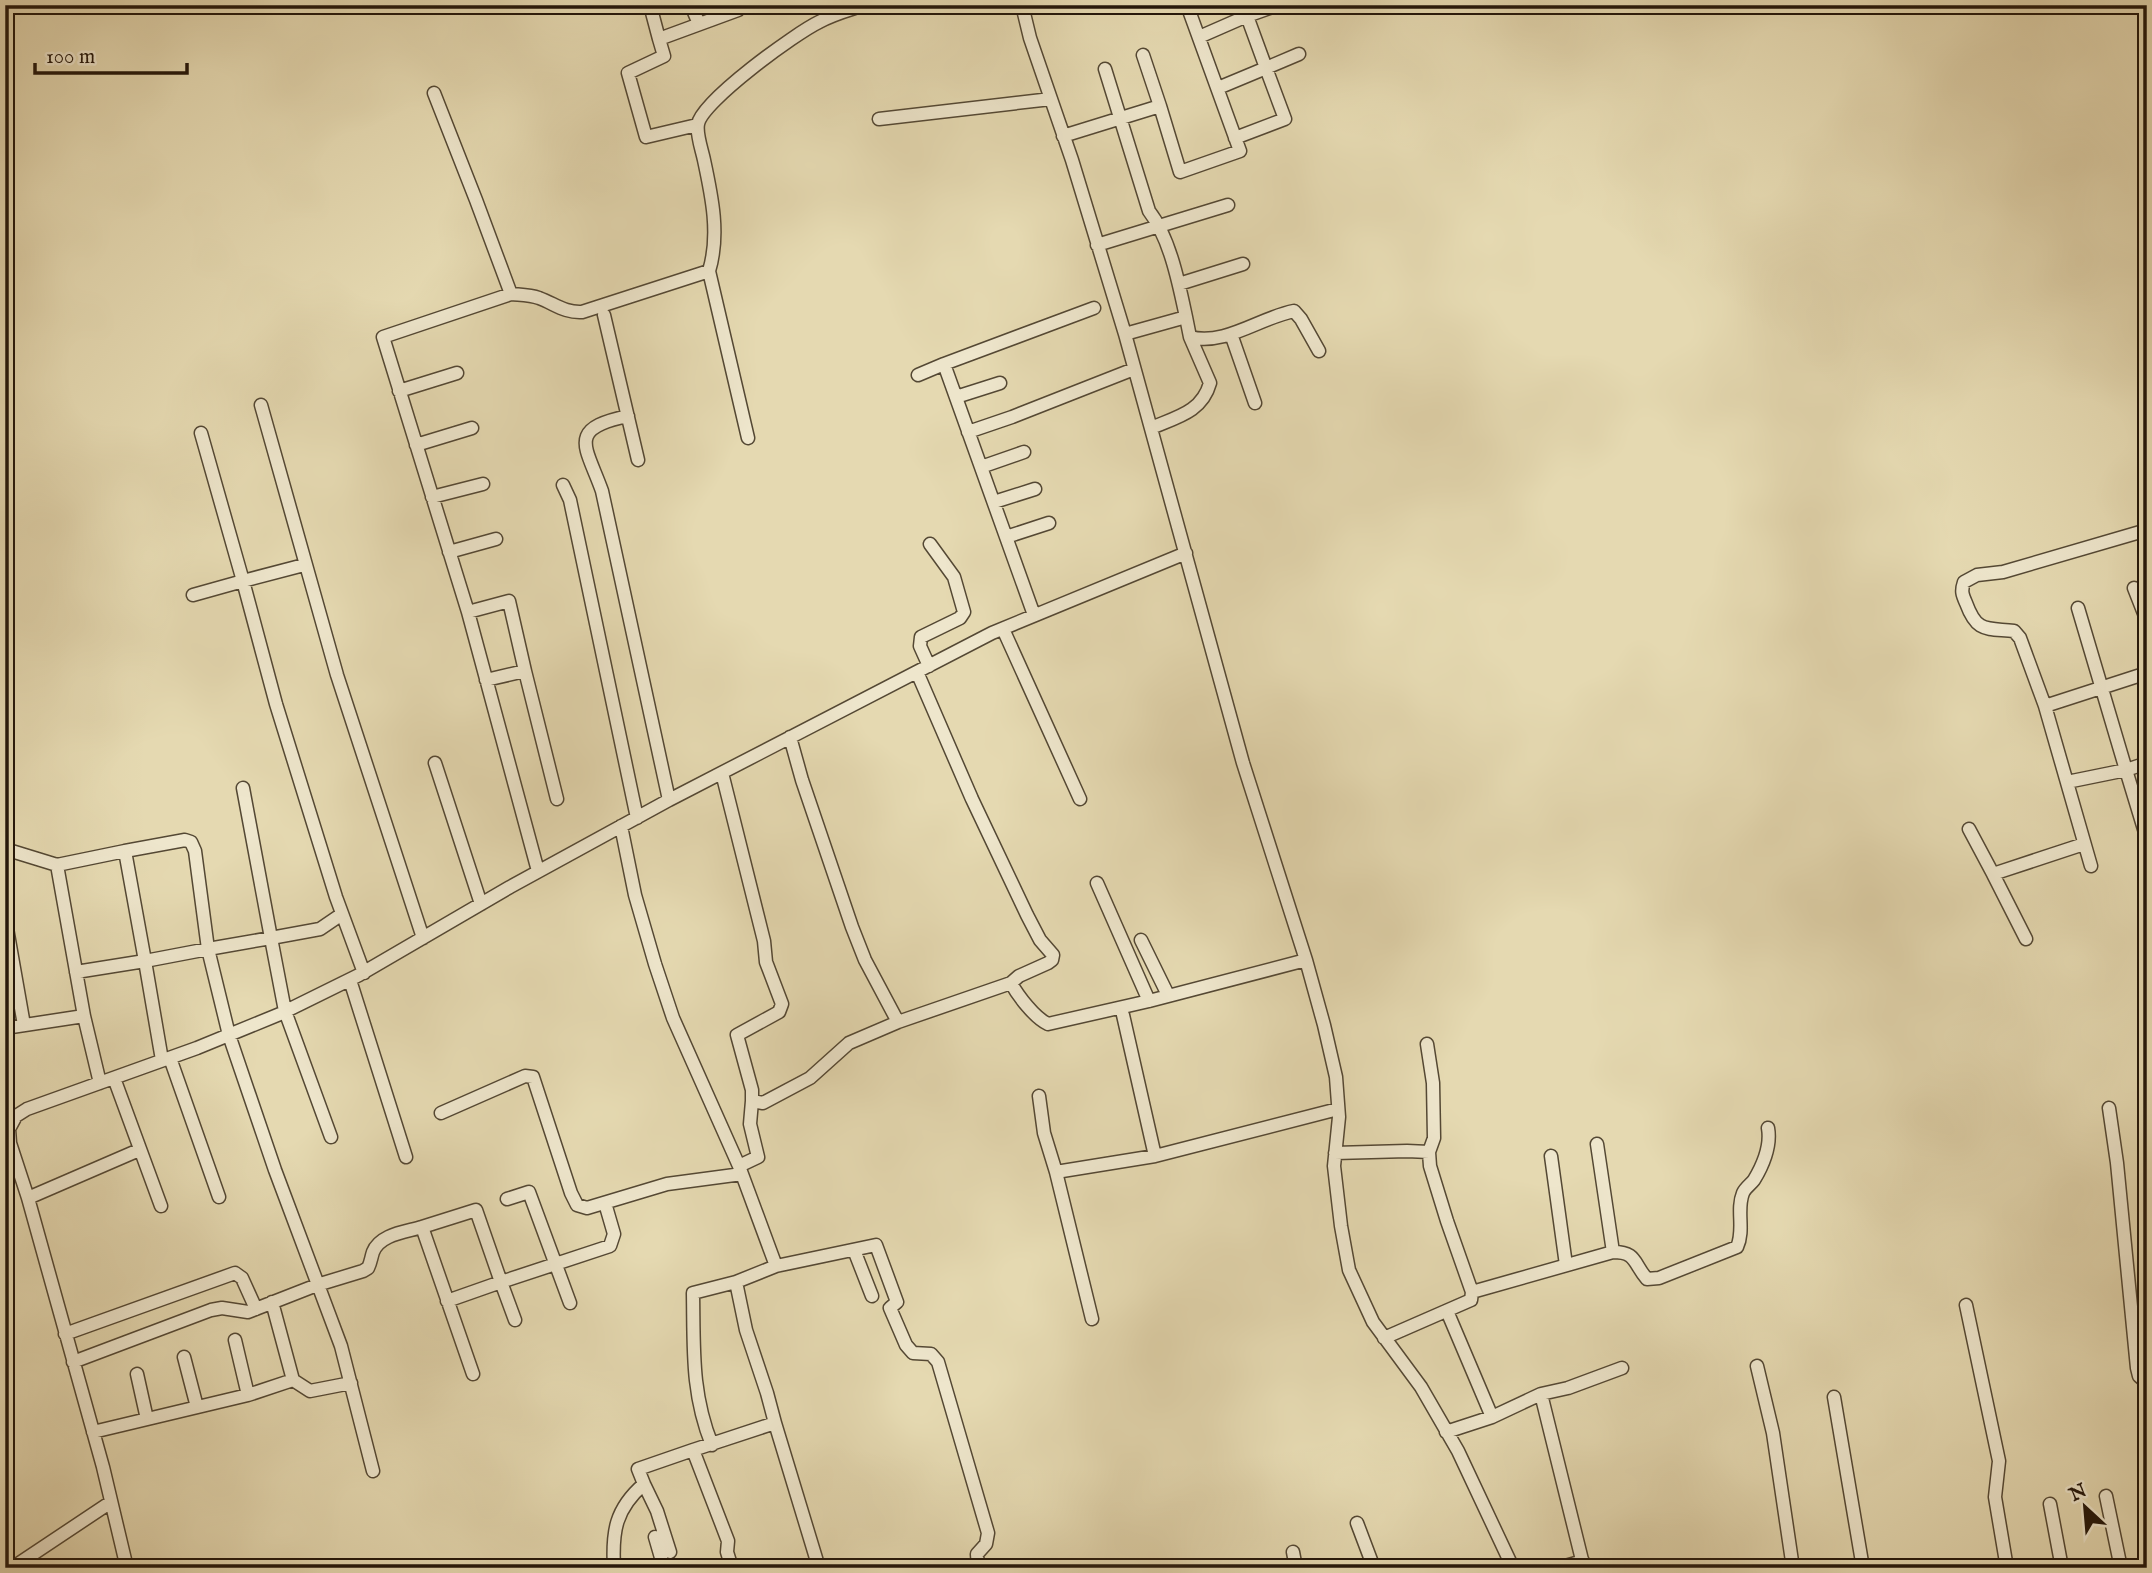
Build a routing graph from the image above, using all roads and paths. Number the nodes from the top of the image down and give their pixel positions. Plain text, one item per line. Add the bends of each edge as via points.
1 (650, 5) edge
2 (691, 5) edge
3 (864, 5) edge
4 (1022, 5) edge
5 (1187, 5) edge
6 (1278, 5) edge
7 (741, 7) edge
8 (839, 9) edge
9 (1246, 11) edge
10 (699, 24) junction
11 (1199, 37) junction
12 (659, 39) junction
13 (1299, 54) dead end
14 (1143, 55) dead end
15 (1266, 68) junction
16 (1105, 69) dead end
17 (1218, 88) junction
18 (433, 93) dead end
19 (1051, 99) junction
20 (1160, 106) junction
21 (879, 119) dead end
22 (1121, 119) junction
23 (697, 125) junction
24 (1063, 135) junction
25 (1235, 138) junction
26 (1228, 205) dead end
27 (1159, 225) junction
28 (1097, 245) junction
29 (1243, 264) dead end
30 (709, 271) junction
31 (1179, 284) junction
32 (511, 294) junction
33 (1094, 309) dead end
34 (604, 315) dead end
35 (1186, 317) junction
36 (1125, 334) junction
37 (1231, 334) junction
38 (1190, 337) junction
39 (1319, 351) dead end
40 (944, 364) junction
41 (1134, 369) junction
42 (457, 373) dead end
43 (918, 375) dead end
44 (1000, 383) dead end
45 (399, 391) junction
46 (956, 397) junction
47 (1255, 403) dead end
48 (261, 405) dead end
49 (628, 416) junction
50 (472, 428) dead end
51 (1151, 428) junction
52 (968, 432) junction
53 (201, 433) dead end
54 (748, 438) dead end
55 (416, 445) junction
56 (1024, 452) dead end
57 (638, 460) dead end
58 (981, 467) junction
59 (483, 484) dead end
60 (563, 485) dead end
61 (1035, 489) dead end
62 (432, 497) junction
63 (993, 502) junction
64 (1049, 523) dead end
65 (2147, 530) edge
66 (1006, 537) junction
67 (496, 539) dead end
68 (930, 544) dead end
69 (449, 552) junction
70 (1186, 553) junction
71 (304, 565) junction
72 (243, 581) junction
73 (2134, 588) dead end
74 (193, 594) dead end
75 (2078, 608) dead end
76 (468, 612) junction
77 (1034, 615) junction
78 (2147, 621) edge
79 (1003, 629) junction
80 (923, 669) junction
81 (525, 671) junction
82 (2147, 673) edge
83 (486, 680) junction
84 (2102, 687) junction
85 (2045, 706) junction
86 (790, 737) junction
87 (435, 763) dead end
88 (2147, 763) edge
89 (2126, 770) junction
90 (722, 773) junction
91 (2067, 782) junction
92 (243, 788) dead end
93 (557, 799) dead end
94 (1080, 799) dead end
95 (669, 800) junction
96 (637, 818) junction
97 (621, 826) junction
98 (1969, 829) dead end
99 (2147, 839) edge
100 (2084, 844) junction
101 (5, 849) edge
102 (125, 851) junction
103 (57, 864) junction
104 (2091, 866) dead end
105 (537, 871) junction
106 (1993, 874) junction
107 (1097, 883) dead end
108 (481, 904) junction
109 (342, 914) junction
110 (5, 917) edge
111 (271, 938) junction
112 (423, 938) junction
113 (2026, 939) dead end
114 (1141, 940) dead end
115 (208, 949) junction
116 (1306, 960) junction
117 (145, 961) junction
118 (76, 972) junction
119 (364, 973) junction
120 (350, 980) junction
121 (1011, 984) junction
122 (1168, 995) junction
123 (1149, 1001) junction
124 (285, 1011) junction
125 (1122, 1015) dead end
126 (84, 1016) junction
127 (898, 1022) junction
128 (24, 1025) junction
129 (5, 1028) edge
130 (229, 1035) junction
131 (1427, 1044) dead end
132 (166, 1059) junction
133 (114, 1078) junction
134 (100, 1083) junction
135 (1039, 1096) dead end
136 (752, 1101) junction
137 (2109, 1108) dead end
138 (1338, 1109) junction
139 (441, 1113) dead end
140 (11, 1117) edge
141 (1768, 1128) dead end
142 (331, 1137) dead end
143 (1597, 1144) dead end
144 (139, 1150) junction
145 (1429, 1152) junction
146 (1335, 1153) junction
147 (1155, 1156) junction
148 (1550, 1156) dead end
149 (406, 1157) dead end
150 (741, 1170) junction
151 (1056, 1172) junction
152 (219, 1197) dead end
153 (28, 1198) junction
154 (507, 1199) dead end
155 (605, 1203) junction
156 (161, 1206) dead end
157 (422, 1227) junction
158 (853, 1250) junction
159 (1612, 1252) junction
160 (556, 1265) junction
161 (1566, 1265) junction
162 (776, 1266) junction
163 (501, 1282) junction
164 (736, 1282) junction
165 (317, 1285) junction
166 (1472, 1292) junction
167 (872, 1296) dead end
168 (447, 1301) junction
169 (272, 1302) junction
170 (570, 1303) dead end
171 (1966, 1305) dead end
172 (256, 1309) junction
173 (1447, 1311) junction
174 (1092, 1319) dead end
175 (514, 1320) dead end
176 (65, 1334) junction
177 (1384, 1338) junction
178 (235, 1340) dead end
179 (184, 1357) dead end
180 (73, 1362) junction
181 (1757, 1366) dead end
182 (1622, 1368) dead end
183 (137, 1374) dead end
184 (473, 1374) dead end
185 (293, 1380) junction
186 (351, 1383) junction
187 (2147, 1383) edge
188 (1541, 1394) junction
189 (248, 1395) junction
190 (1834, 1397) dead end
191 (197, 1407) junction
192 (1492, 1417) junction
193 (147, 1419) junction
194 (775, 1423) junction
195 (93, 1432) junction
196 (1446, 1432) junction
197 (712, 1445) junction
198 (693, 1450) junction
199 (373, 1471) dead end
200 (644, 1484) junction
201 (2106, 1496) dead end
202 (111, 1502) junction
203 (2050, 1504) dead end
204 (1357, 1523) dead end
205 (655, 1537) dead end
206 (670, 1552) dead end
207 (1293, 1552) dead end
208 (1583, 1564) edge
209 (1372, 1567) edge
210 (12, 1568) edge
211 (127, 1568) edge
212 (614, 1568) edge
213 (664, 1568) edge
214 (732, 1568) edge
215 (819, 1568) edge
216 (978, 1568) edge
217 (1296, 1568) edge
218 (1513, 1568) edge
219 (1558, 1568) edge
220 (1793, 1568) edge
221 (1863, 1568) edge
222 (2007, 1568) edge
223 (2062, 1568) edge
224 (2121, 1568) edge

1 - 12 street
2 - 10 street
3 - 8 street
4 - 19 street
5 - 11 street
6 - 9 street
7 - 10 street
8 - 23 street via 794,37 719,96
9 - 11 street
9 - 15 street
10 - 12 street
11 - 17 street
12 - 23 street via 664,56 628,73 646,136
13 - 15 street
14 - 20 street
15 - 17 street
15 - 25 street via 1285,118
16 - 22 street
17 - 25 street
18 - 32 street
19 - 21 street
19 - 24 street
20 - 22 street
20 - 25 street via 1180,172 1240,151
22 - 24 street
22 - 27 street via 1149,211
23 - 30 street via 715,233
24 - 28 street
26 - 27 street
27 - 28 street
27 - 31 street
28 - 36 street
29 - 31 street
30 - 32 street via 582,312 569,313 540,299
30 - 54 street
31 - 35 street
32 - 45 street via 383,337
33 - 40 street
34 - 49 street
35 - 36 street
35 - 38 street
36 - 41 street
37 - 38 street via 1204,341
37 - 39 street via 1294,311
37 - 47 street
38 - 51 street via 1210,383 1208,393 1194,410
40 - 43 street
40 - 46 street
41 - 51 street
41 - 52 street
42 - 45 street
44 - 46 street
45 - 55 street
46 - 52 street
48 - 71 street
49 - 57 street
49 - 95 street via 595,426 585,448 602,491
50 - 55 street
51 - 70 street
52 - 58 street
53 - 72 street
55 - 62 street
56 - 58 street
58 - 63 street
59 - 62 street
60 - 96 street via 570,499
61 - 63 street
62 - 69 street
63 - 66 street
64 - 66 street
65 - 85 street via 1964,582 1961,591 1977,625 2014,631 2020,638
66 - 77 street
67 - 69 street
68 - 80 street via 954,577 964,612 921,637
69 - 76 street
70 - 77 street
70 - 116 street via 1252,795
71 - 72 street
71 - 112 street
72 - 74 street
72 - 109 street
73 - 78 street
75 - 84 street
76 - 81 street via 509,601
76 - 83 street
77 - 79 street
79 - 80 street
79 - 94 street
80 - 86 street
80 - 121 street via 972,799 1027,915 1053,955 1048,963
81 - 83 street
81 - 93 street
82 - 84 street
83 - 105 street
84 - 85 street
84 - 89 street
85 - 91 street
86 - 90 street
86 - 127 street via 852,927
87 - 108 street
88 - 89 street
89 - 91 street
89 - 99 street
90 - 95 street
90 - 136 street via 766,962 782,1003 779,1012 737,1035
91 - 100 street
92 - 111 street
95 - 96 street
96 - 97 street
97 - 105 street
97 - 150 street via 635,895 673,1018
98 - 106 street
100 - 104 street
100 - 106 street
101 - 103 street
102 - 103 street
102 - 115 street via 185,840 194,846
102 - 117 street
103 - 118 street
105 - 108 street
106 - 113 street
107 - 123 street
108 - 112 street
109 - 111 street via 320,929
109 - 119 street
110 - 128 street
111 - 115 street
111 - 124 street
112 - 119 street
114 - 122 street
115 - 117 street
115 - 130 street
116 - 122 street
116 - 138 street via 1336,1077
117 - 118 street
117 - 132 street
118 - 126 street
119 - 120 street
120 - 124 street
120 - 149 street
121 - 123 street via 1048,1024
121 - 127 street
122 - 123 street
124 - 130 street
124 - 142 street
125 - 147 street
126 - 128 street
126 - 134 street
127 - 136 street via 849,1043 810,1078 763,1103
128 - 129 street
130 - 132 street
130 - 165 street
131 - 145 street via 1433,1083 1434,1138
132 - 133 street
132 - 152 street
133 - 134 street
133 - 144 street
134 - 140 street
135 - 151 street
136 - 150 street via 750,1124 758,1157
137 - 187 street via 2137,1368
138 - 146 street
138 - 147 street
139 - 155 street via 525,1076 533,1077 573,1199 587,1208
140 - 153 street via 10,1143
141 - 159 street via 1765,1155 1744,1191 1737,1247 1647,1279 1626,1252
143 - 159 street
144 - 153 street
144 - 156 street
145 - 146 street
145 - 166 street
146 - 177 street via 1340,1226 1349,1270
147 - 151 street
148 - 161 street
150 - 155 street via 667,1184
150 - 162 street
151 - 174 street
153 - 176 street
154 - 160 street via 529,1192
155 - 160 street via 614,1234 610,1246
157 - 163 street via 476,1210
157 - 165 street via 379,1242 368,1268
157 - 168 street
158 - 162 street
158 - 167 street
158 - 216 street via 876,1245 897,1302 890,1308 906,1345 913,1353 931,1354 938,1362 988,1533 977,1555
159 - 161 street
160 - 163 street
160 - 170 street
161 - 166 street
162 - 164 street
163 - 168 street
163 - 175 street
164 - 194 street
164 - 197 street via 693,1293 697,1400
165 - 169 street
165 - 186 street
166 - 173 street via 1471,1300
168 - 184 street
169 - 172 street
169 - 185 street
171 - 222 street via 1999,1461 1995,1497
172 - 176 street via 242,1278 234,1273
172 - 180 street via 211,1310
173 - 177 street
173 - 192 street
176 - 180 street
177 - 196 street via 1421,1387
178 - 189 street
179 - 191 street
180 - 195 street
181 - 220 street via 1773,1433
182 - 188 street
183 - 193 street
185 - 186 street via 310,1391
185 - 189 street
186 - 199 street
188 - 192 street
188 - 208 street
189 - 191 street
190 - 221 street
191 - 193 street
192 - 196 street
193 - 195 street
194 - 197 street
194 - 215 street
195 - 202 street
196 - 218 street
197 - 198 street
198 - 200 street via 638,1469
198 - 214 street via 727,1541
200 - 206 street
200 - 212 street via 630,1496 616,1524
201 - 224 street
202 - 210 street
202 - 211 street
203 - 223 street
204 - 209 street
205 - 213 street
207 - 217 street
208 - 219 street

